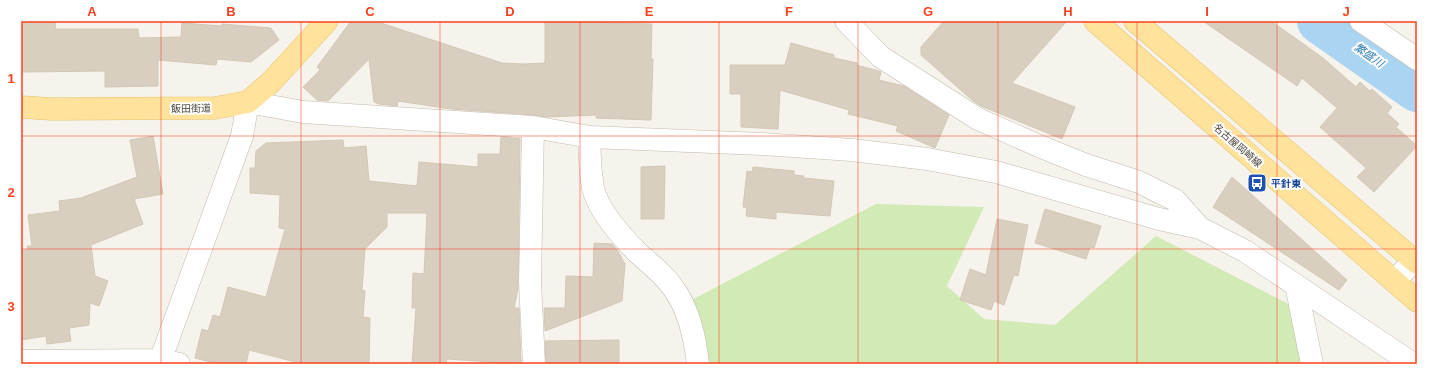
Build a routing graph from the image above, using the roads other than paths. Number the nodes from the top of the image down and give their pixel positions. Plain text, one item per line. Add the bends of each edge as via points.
1 (327, 21) edge
2 (846, 21) edge
3 (1095, 21) edge
4 (1135, 21) edge
5 (1374, 24) edge
6 (1417, 59) edge
7 (248, 102) junction
8 (21, 107) edge
9 (533, 127) junction
10 (590, 137) junction
11 (1200, 228) junction
12 (1416, 260) edge
13 (1394, 281) junction
14 (1296, 285) junction
15 (1417, 301) edge
16 (21, 360) edge
17 (167, 363) edge
18 (534, 364) edge
19 (698, 364) edge
20 (1312, 364) edge
21 (1413, 364) edge

1 - 7 main road via 271,82
2 - 11 street via 881,58 978,119 1086,165 1139,182 1175,200
3 - 13 main road, 名古屋岡崎線
4 - 12 main road
5 - 6 street
7 - 8 main road, 飯田街道 via 215,108
7 - 9 street via 303,112
7 - 17 street via 242,136
9 - 10 street
9 - 18 street via 530,282
10 - 11 street via 762,144 852,150 927,159 996,172 1159,219
10 - 19 street via 589,162 594,190 608,219 676,291 687,312
11 - 14 street via 1245,251
12 - 13 street
13 - 15 main road, 名古屋岡崎線
14 - 20 street
14 - 21 street
16 - 17 street

